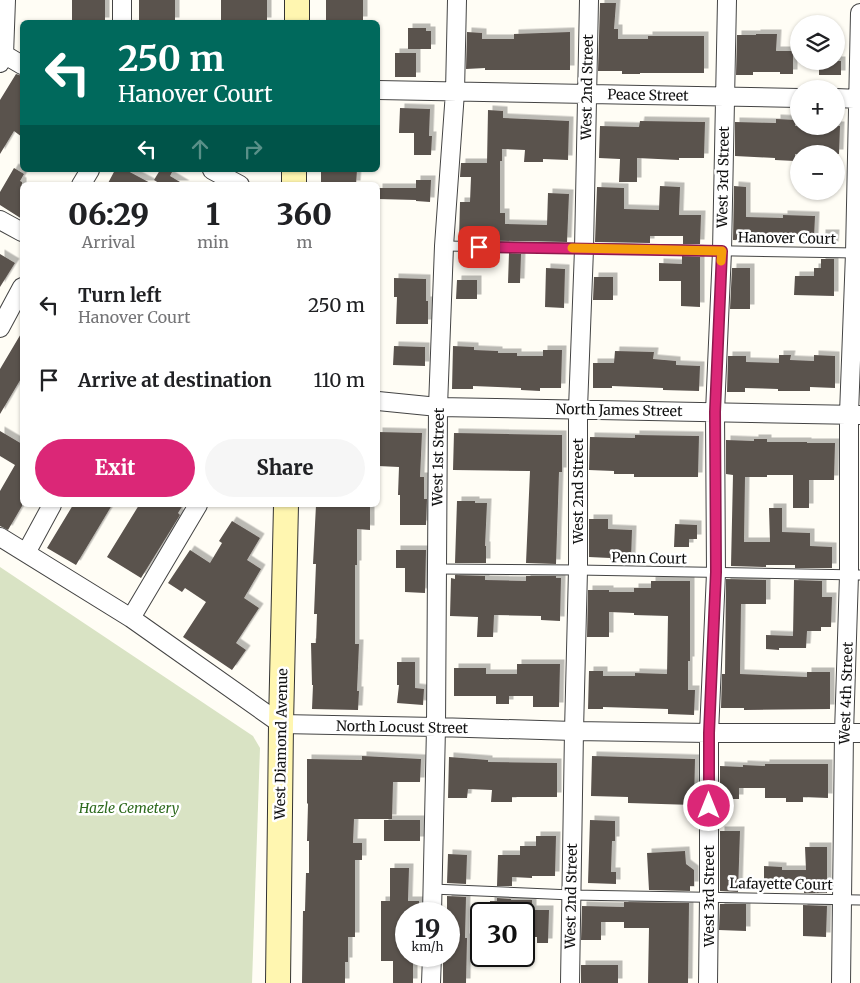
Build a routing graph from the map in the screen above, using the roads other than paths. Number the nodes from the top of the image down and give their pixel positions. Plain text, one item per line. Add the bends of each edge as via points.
1 (6, 0) edge
2 (122, 0) edge
3 (297, 0) edge
4 (457, 0) edge
5 (589, 0) edge
6 (726, 0) edge
7 (860, 13) edge
8 (122, 20) edge
9 (297, 20) edge
10 (1, 57) edge
11 (20, 64) edge
12 (380, 90) edge
13 (455, 92) junction
14 (587, 94) junction
15 (725, 96) junction
16 (790, 98) edge
17 (845, 98) edge
18 (859, 99) edge
19 (215, 172) edge
20 (231, 182) edge
21 (0, 220) edge
22 (20, 231) edge
23 (444, 246) junction
24 (584, 249) junction
25 (722, 251) junction
26 (858, 253) edge
27 (20, 291) edge
28 (0, 328) edge
29 (380, 402) edge
30 (438, 407) junction
31 (578, 408) junction
32 (715, 412) junction
33 (855, 415) edge
34 (51, 507) edge
35 (197, 507) edge
36 (286, 507) edge
37 (0, 537) edge
38 (26, 553) junction
39 (437, 569) junction
40 (578, 570) junction
41 (716, 572) junction
42 (855, 575) edge
43 (131, 618) junction
44 (281, 724) junction
45 (436, 727) junction
46 (574, 732) junction
47 (709, 733) junction
48 (852, 733) edge
49 (432, 889) junction
50 (572, 895) junction
51 (709, 897) junction
52 (852, 899) edge
53 (432, 902) edge
54 (432, 967) edge
55 (278, 983) edge
56 (431, 983) edge
57 (570, 983) edge
58 (708, 983) edge
59 (842, 983) edge

1 - 10 street
2 - 8 street
3 - 9 street
4 - 13 street, West 1st Street
5 - 14 street, West 2nd Street
6 - 15 street, West 3rd Street
7 - 18 street, West 4th Street
10 - 11 street
12 - 13 street, Peace Street
13 - 14 street, Peace Street
13 - 23 street, West 1st Street
14 - 15 street, Peace Street
14 - 24 street, West 2nd Street
15 - 16 street, Peace Street
15 - 25 street, West 3rd Street
17 - 18 street
18 - 26 street, West 4th Street
19 - 20 street
21 - 22 street
23 - 24 lane, Hanover Court
23 - 30 street, West 1st Street
24 - 25 lane, Hanover Court
24 - 31 street, West 2nd Street
25 - 26 lane, Hanover Court
25 - 32 street, West 3rd Street
26 - 33 street, West 4th Street
27 - 28 street
29 - 30 street, North James Street
30 - 31 street, North James Street
30 - 39 street, West 1st Street
31 - 32 street, North James Street
31 - 40 street, West 2nd Street
32 - 33 street, North James Street
32 - 41 street, West 3rd Street
33 - 42 street, West 4th Street
34 - 38 street
35 - 43 street
36 - 44 street, West Diamond Avenue
37 - 38 street
38 - 43 street
39 - 40 lane, Penn Court
39 - 45 street, West 1st Street
40 - 41 lane, Penn Court
40 - 46 street, West 2nd Street
41 - 42 lane, Penn Court
41 - 47 street, West 3rd Street
42 - 48 street, West 4th Street
43 - 44 street
44 - 45 street, North Locust Street
44 - 55 street, West Diamond Avenue
45 - 46 street, North Locust Street
45 - 49 street, West 1st Street
46 - 47 street, North Locust Street
46 - 50 street, West 2nd Street
47 - 48 street, North Locust Street
47 - 51 street, West 3rd Street
48 - 52 street, West 4th Street
49 - 50 lane, Lafayette Court
49 - 53 street, West 1st Street
50 - 51 lane, Lafayette Court
50 - 57 street, West 2nd Street
51 - 52 lane, Lafayette Court
51 - 58 street, West 3rd Street
52 - 59 street, West 4th Street
54 - 56 street

